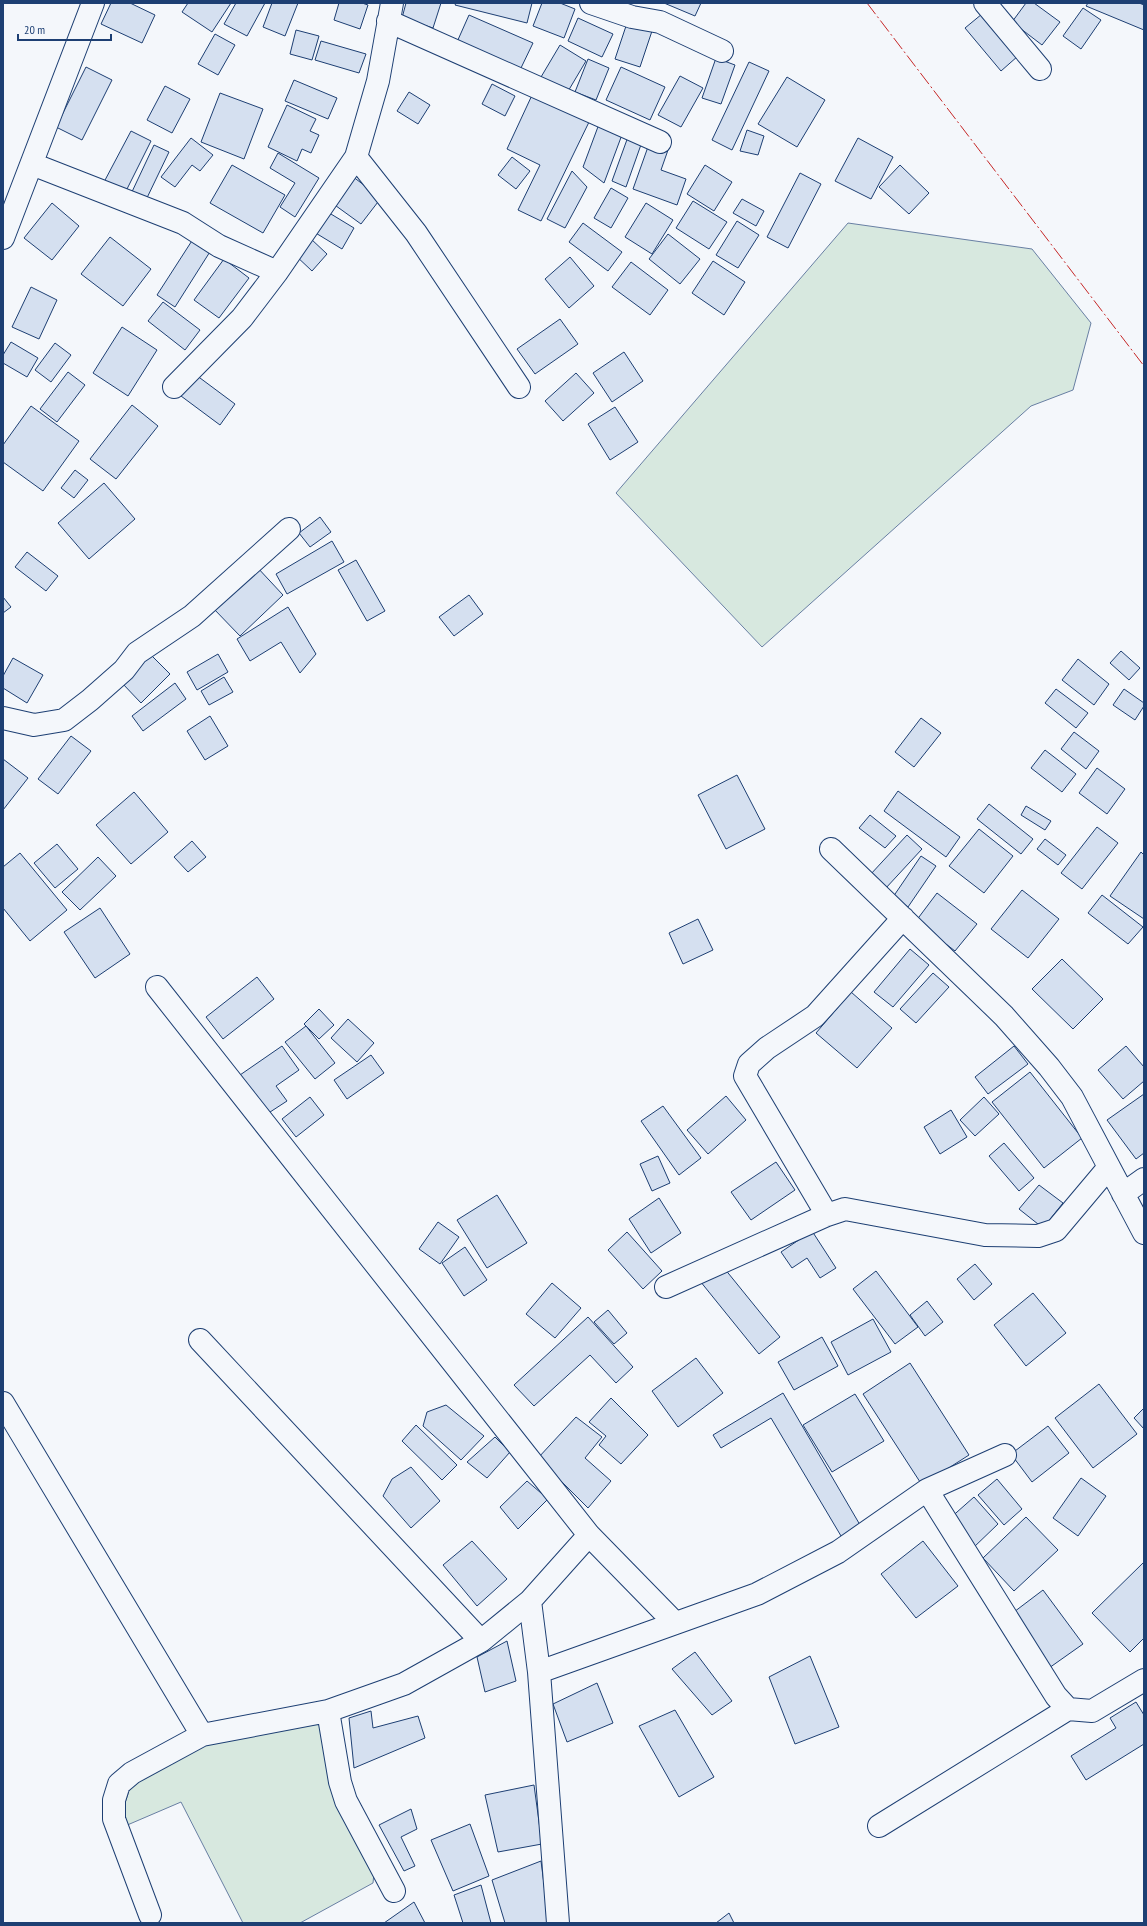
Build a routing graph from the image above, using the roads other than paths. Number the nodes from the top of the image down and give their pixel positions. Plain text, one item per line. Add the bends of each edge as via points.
1 (93, 3) edge
2 (591, 3) edge
3 (985, 3) edge
4 (390, 12) edge
5 (722, 51) dead end
6 (1040, 69) dead end
7 (660, 142) dead end
8 (356, 157) junction
9 (32, 164) junction
10 (3, 238) edge
11 (277, 272) junction
12 (174, 387) dead end
13 (519, 387) dead end
14 (289, 529) dead end
15 (3, 718) edge
16 (831, 849) dead end
17 (903, 918) junction
18 (157, 988) dead end
19 (1110, 1167) junction
20 (1144, 1178) edge
21 (1123, 1194) junction
22 (828, 1214) junction
23 (1144, 1233) edge
24 (666, 1287) dead end
25 (200, 1340) dead end
26 (3, 1403) edge
27 (1005, 1456) dead end
28 (927, 1490) junction
29 (589, 1535) junction
30 (530, 1601) junction
31 (674, 1622) junction
32 (481, 1641) junction
33 (539, 1672) junction
34 (1144, 1680) edge
35 (1068, 1709) junction
36 (328, 1711) junction
37 (202, 1735) junction
38 (879, 1826) dead end
39 (394, 1891) dead end
40 (150, 1914) dead end
41 (558, 1923) edge

1 - 9 street
2 - 5 street via 632,17 660,22
3 - 6 street
4 - 7 street
4 - 8 street via 378,81
8 - 11 street
8 - 13 street via 416,233
9 - 10 street
9 - 11 street via 183,223 219,246
11 - 12 street via 242,318
14 - 15 street via 192,616 137,653 124,670 64,720 34,725
16 - 17 street
17 - 19 street via 1004,1016 1049,1067 1072,1097
17 - 22 street via 815,1016 767,1048 749,1064 745,1076
18 - 29 street
19 - 21 street
19 - 22 street via 1056,1230 1038,1236 985,1235 845,1209
20 - 21 street
21 - 23 street
22 - 24 street
25 - 32 street
26 - 37 street
27 - 28 street
28 - 31 street via 838,1552 757,1594
28 - 35 street via 1056,1696
29 - 30 street
29 - 31 street
30 - 32 street
30 - 33 street
31 - 33 street
32 - 36 street via 404,1684
33 - 41 street
34 - 35 street via 1092,1711
35 - 38 street
36 - 37 street
36 - 39 street via 340,1782 346,1801
37 - 40 street via 132,1773 119,1784 114,1819

